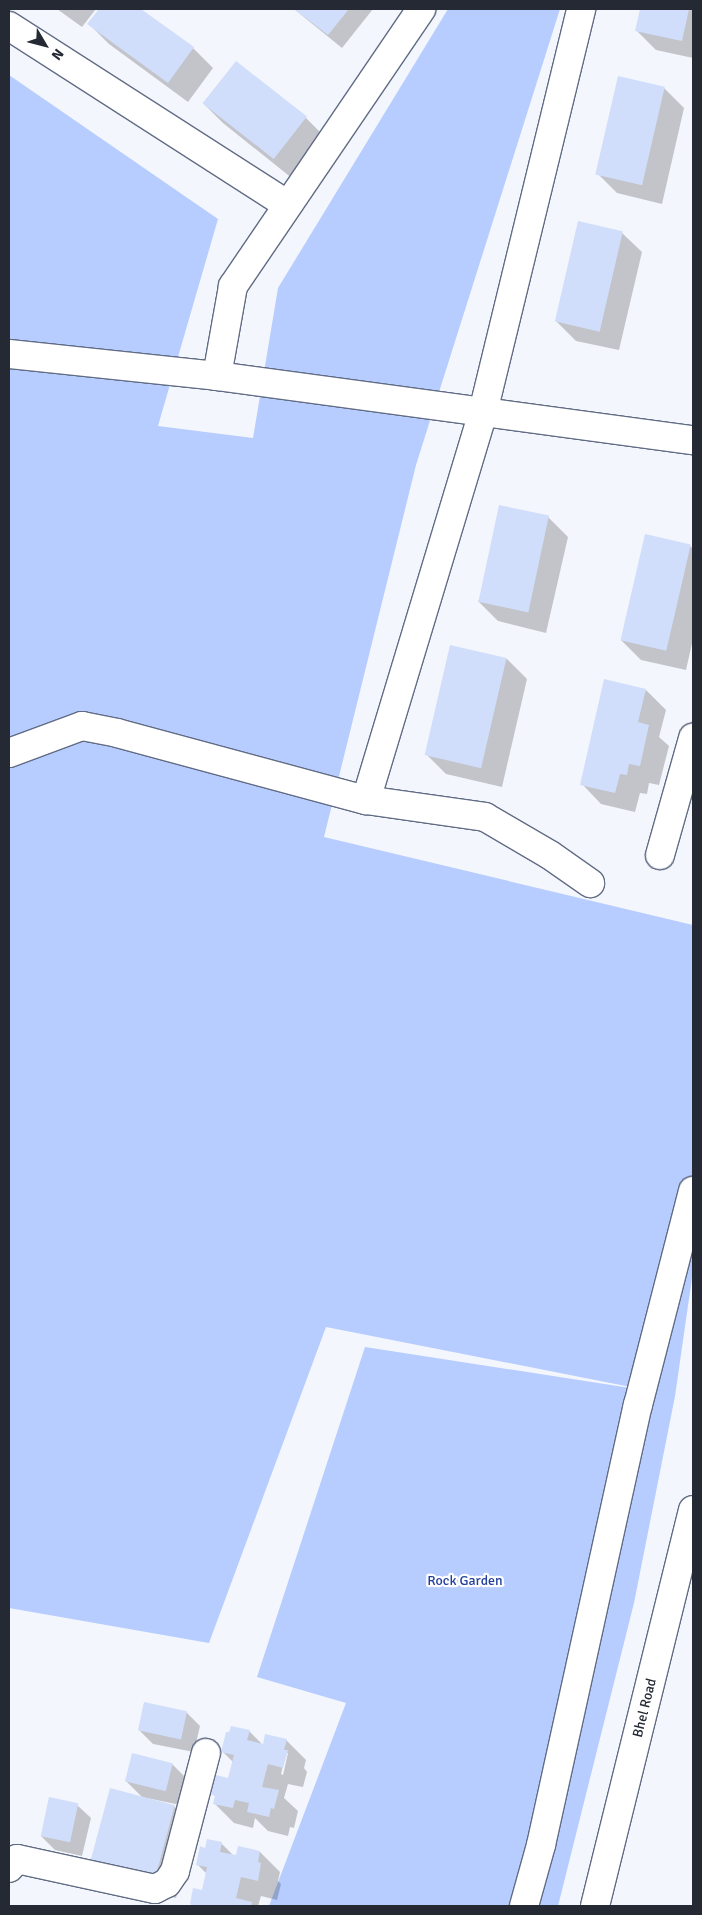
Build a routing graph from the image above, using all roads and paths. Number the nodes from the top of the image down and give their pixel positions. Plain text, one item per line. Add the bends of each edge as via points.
1 (422, 9) edge
2 (581, 9) edge
3 (9, 26) edge
4 (288, 205) junction
5 (9, 354) edge
6 (217, 376) junction
7 (483, 412) junction
8 (693, 440) edge
9 (692, 750) edge
10 (9, 753) edge
11 (366, 800) junction
12 (660, 855) dead end
13 (590, 883) dead end
14 (693, 1191) edge
15 (693, 1510) edge
16 (683, 1598) edge
17 (206, 1753) dead end
18 (9, 1868) edge
19 (524, 1906) edge
20 (595, 1906) edge

1 - 4 street
2 - 7 street
3 - 4 street
4 - 6 street via 233,286
5 - 6 street
6 - 7 street
7 - 8 street
7 - 11 street
9 - 12 street
10 - 11 street via 82,726
11 - 13 street via 485,817
14 - 19 street via 638,1404 541,1845
15 - 16 street, Bhel Road
16 - 20 street, Bhel Road
17 - 18 street via 175,1871 166,1883 155,1889 17,1859

